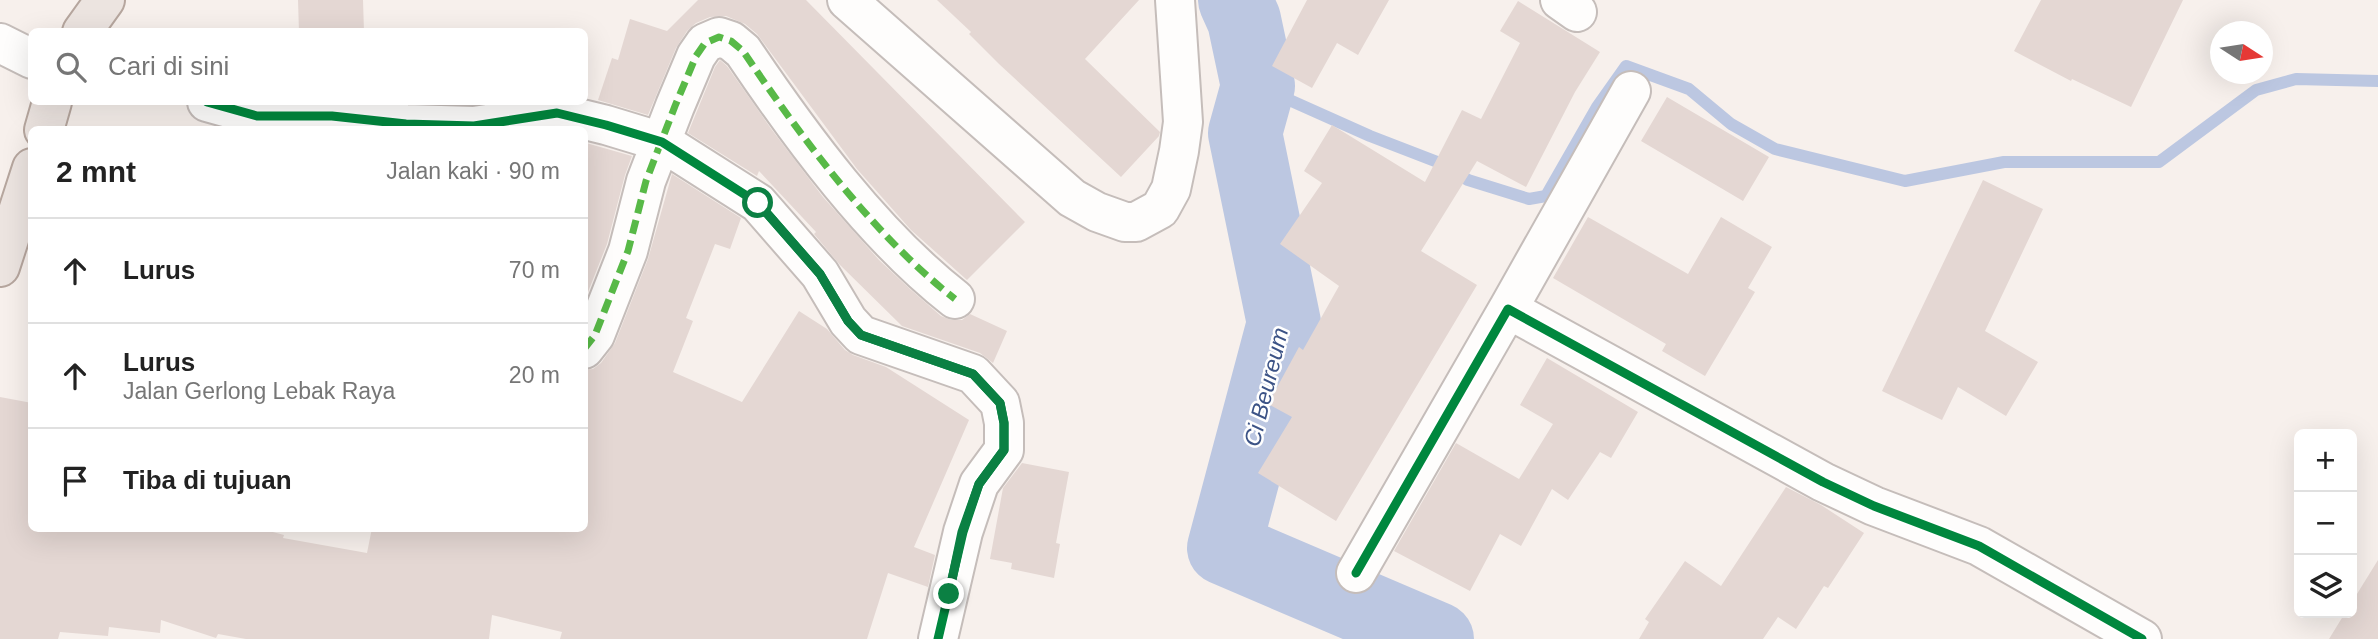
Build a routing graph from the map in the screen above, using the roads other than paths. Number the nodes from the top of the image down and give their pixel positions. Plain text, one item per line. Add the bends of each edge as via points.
1 (105, 0) edge
2 (847, 0) edge
3 (1175, 0) edge
4 (85, 28) edge
5 (0, 43) edge
6 (28, 58) edge
7 (1631, 91) dead end
8 (51, 105) edge
9 (218, 105) edge
10 (45, 126) edge
11 (474, 126) edge
12 (474, 126) edge
13 (662, 142) junction
14 (28, 180) edge
15 (0, 267) edge
16 (955, 299) dead end
17 (1508, 309) junction
18 (588, 344) edge
19 (1356, 573) dead end
20 (938, 639) edge
21 (2142, 639) edge

1 - 4 main road
2 - 3 street via 1072,198 1097,212 1136,222 1160,209 1171,189 1176,164 1183,122
5 - 6 street
7 - 17 street
8 - 10 main road
9 - 11 street via 257,116
12 - 13 street via 557,113
13 - 16 street via 696,56 705,43 719,37 731,41 743,51 810,145 902,253
13 - 18 street via 646,181 628,251
13 - 20 street via 758,203 820,274 861,335 973,374 1000,403 1004,450 979,484 962,532
14 - 15 main road
17 - 19 street
17 - 21 street via 1823,482 1979,546

